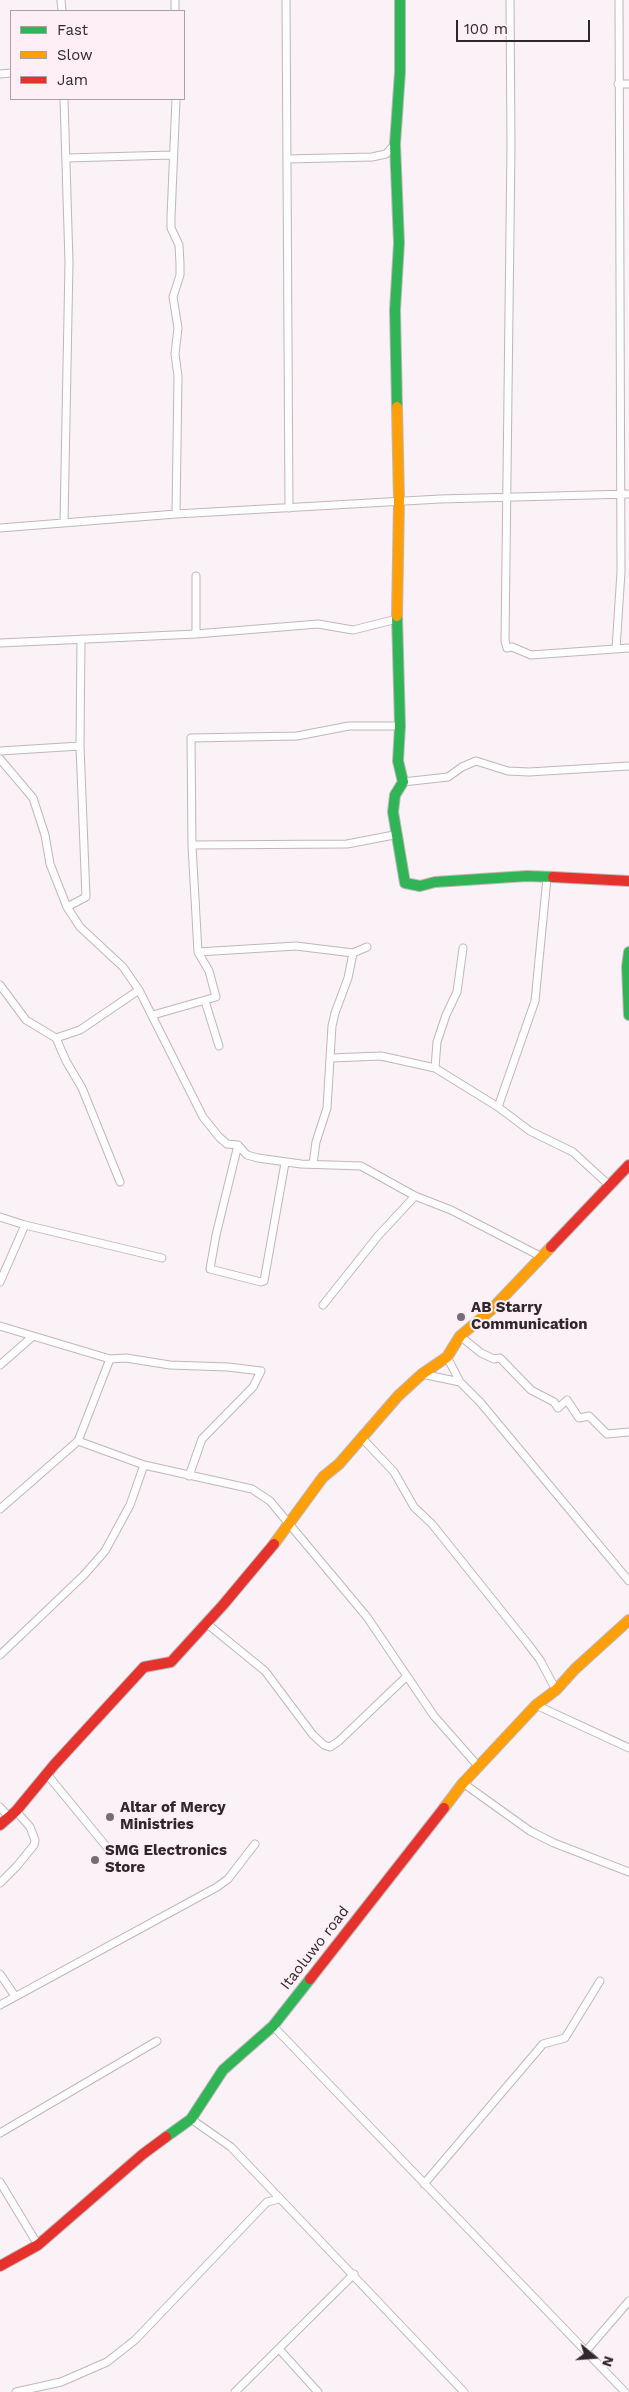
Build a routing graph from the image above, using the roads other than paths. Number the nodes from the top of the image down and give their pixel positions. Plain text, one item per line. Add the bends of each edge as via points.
1 (286, 0) edge
2 (400, 0) edge
3 (510, 0) edge
4 (618, 0) edge
5 (618, 84) junction
6 (629, 84) edge
7 (64, 100) edge
8 (176, 100) edge
9 (395, 144) junction
10 (172, 155) junction
11 (67, 158) junction
12 (287, 160) junction
13 (629, 494) edge
14 (620, 495) junction
15 (507, 497) junction
16 (399, 501) junction
17 (289, 508) junction
18 (176, 514) junction
19 (64, 523) junction
20 (0, 528) edge
21 (196, 576) dead end
22 (397, 618) junction
23 (196, 634) junction
24 (81, 639) junction
25 (0, 643) edge
26 (629, 648) edge
27 (616, 649) junction
28 (400, 726) junction
29 (80, 746) junction
30 (0, 751) edge
31 (0, 759) edge
32 (629, 766) edge
33 (403, 782) junction
34 (394, 835) junction
35 (192, 845) junction
36 (547, 878) junction
37 (629, 881) edge
38 (67, 907) junction
39 (367, 947) dead end
40 (463, 948) dead end
41 (198, 952) junction
42 (629, 952) edge
43 (353, 953) junction
44 (0, 985) edge
45 (138, 990) junction
46 (205, 1001) junction
47 (153, 1014) junction
48 (629, 1015) edge
49 (56, 1038) junction
50 (219, 1046) dead end
51 (331, 1058) junction
52 (435, 1068) junction
53 (498, 1107) junction
54 (238, 1145) junction
55 (285, 1163) junction
56 (313, 1164) junction
57 (629, 1165) edge
58 (120, 1182) dead end
59 (610, 1186) junction
60 (415, 1196) junction
61 (0, 1216) edge
62 (25, 1225) junction
63 (540, 1256) junction
64 (162, 1258) dead end
65 (0, 1282) edge
66 (323, 1305) dead end
67 (0, 1326) edge
68 (460, 1336) junction
69 (32, 1337) junction
70 (447, 1357) junction
71 (110, 1359) junction
72 (0, 1365) edge
73 (422, 1374) junction
74 (460, 1382) junction
75 (629, 1432) edge
76 (362, 1438) junction
77 (78, 1442) junction
78 (144, 1465) junction
79 (189, 1476) junction
80 (0, 1509) edge
81 (290, 1524) junction
82 (629, 1581) edge
83 (629, 1620) edge
84 (206, 1623) junction
85 (0, 1655) edge
86 (407, 1676) junction
87 (556, 1690) junction
88 (536, 1705) junction
89 (629, 1748) edge
90 (478, 1766) junction
91 (46, 1773) junction
92 (463, 1783) junction
93 (0, 1807) edge
94 (12, 1813) junction
95 (0, 1825) edge
96 (255, 1844) dead end
97 (110, 1851) dead end
98 (629, 1872) edge
99 (0, 1883) edge
100 (0, 1974) edge
101 (600, 1981) dead end
102 (15, 1996) junction
103 (0, 2005) edge
104 (273, 2026) junction
105 (158, 2041) dead end
106 (191, 2119) junction
107 (0, 2133) edge
108 (0, 2182) edge
109 (424, 2184) junction
110 (279, 2199) junction
111 (38, 2245) junction
112 (0, 2266) edge
113 (354, 2274) junction
114 (629, 2301) edge
115 (280, 2350) junction
116 (586, 2351) junction
117 (16, 2392) edge
118 (235, 2392) edge
119 (318, 2392) edge
120 (464, 2392) edge
121 (625, 2392) edge

1 - 12 street
2 - 9 street
3 - 15 street via 512,146
4 - 5 street
5 - 6 street
5 - 14 street
7 - 11 street
8 - 10 street
9 - 12 street via 386,154 372,157
9 - 16 street via 399,226 395,310
10 - 11 street
10 - 18 street via 172,228 179,245 180,264 173,297 178,328 175,354 178,376
11 - 19 street via 69,262
12 - 17 street
13 - 14 street
14 - 15 street
14 - 27 street via 621,572
15 - 16 street
15 - 27 street via 504,630 507,648 541,655
16 - 17 street
16 - 22 street
17 - 18 street
18 - 19 street
19 - 20 street
21 - 23 street
22 - 23 street via 353,630 318,624
22 - 28 street
23 - 24 street
24 - 25 street
24 - 29 street
26 - 27 street
28 - 33 street via 398,761
28 - 35 street via 349,726 297,736 191,738
29 - 30 street
29 - 38 street via 86,897
31 - 38 street via 33,798 46,835 50,864
32 - 33 street via 529,772 508,771 476,761 448,777
33 - 34 street via 394,801
34 - 35 street via 347,844
34 - 36 street via 405,883 420,886 499,876
35 - 41 street
36 - 37 street
36 - 53 street via 535,1001
38 - 45 street via 80,927 123,968
39 - 43 street
40 - 52 street via 457,992 437,1042
41 - 43 street via 296,946
41 - 46 street via 209,971 216,997
42 - 48 street via 626,968
43 - 51 street via 334,1020
44 - 49 street via 26,1020
45 - 47 street
45 - 49 street via 80,1030
46 - 47 street
46 - 50 street
47 - 54 street via 210,1128 227,1144
49 - 58 street via 82,1088
51 - 52 street via 381,1056
51 - 56 street via 327,1108
52 - 53 street
53 - 59 street via 530,1130 573,1152
54 - 55 street via 247,1154
54 - 55 street via 210,1269 264,1281
55 - 56 street
56 - 60 street via 361,1166
57 - 59 street
59 - 63 street
60 - 63 street via 451,1210
60 - 66 street
61 - 62 street
62 - 64 street
62 - 65 street
63 - 68 street via 490,1311
67 - 69 street
68 - 70 street
68 - 75 street via 481,1353 500,1358 531,1390 554,1402 558,1408 567,1400 579,1418 589,1416 608,1434
69 - 71 street
69 - 72 street
70 - 73 street
70 - 74 street
71 - 77 street
71 - 79 street via 261,1371 253,1387 202,1438
73 - 74 street
73 - 76 street
74 - 82 street
76 - 81 street via 323,1477
76 - 87 street via 394,1472 414,1507 432,1524 528,1644
77 - 78 street
77 - 80 street
78 - 79 street
78 - 85 street via 130,1505 105,1551
79 - 81 street via 252,1488 270,1501
81 - 84 street
81 - 86 street via 367,1617
83 - 87 street, Itaoluwo road
84 - 86 street via 265,1671 313,1735 330,1747
84 - 91 street via 171,1662 144,1667
86 - 90 street via 434,1716
87 - 88 street, Itaoluwo road
88 - 89 street
88 - 90 street, Itaoluwo road
90 - 92 street, Itaoluwo road
91 - 94 street
91 - 97 street
92 - 98 street via 530,1831
92 - 104 street, Itaoluwo road
93 - 94 street
94 - 95 street
94 - 99 street via 33,1833 34,1846
96 - 102 street via 218,1887
100 - 102 street
101 - 109 street via 565,2038 543,2044
102 - 103 street
104 - 106 street, Itaoluwo road via 223,2070
104 - 109 street
105 - 107 street
106 - 110 street via 231,2147
106 - 111 street, Itaoluwo road via 143,2154
108 - 111 street
109 - 116 street
110 - 113 street
110 - 117 street via 266,2202 135,2340 107,2362 62,2382
111 - 112 street, Itaoluwo road
113 - 115 street
113 - 120 street
114 - 116 street
115 - 118 street
115 - 119 street
116 - 121 street

